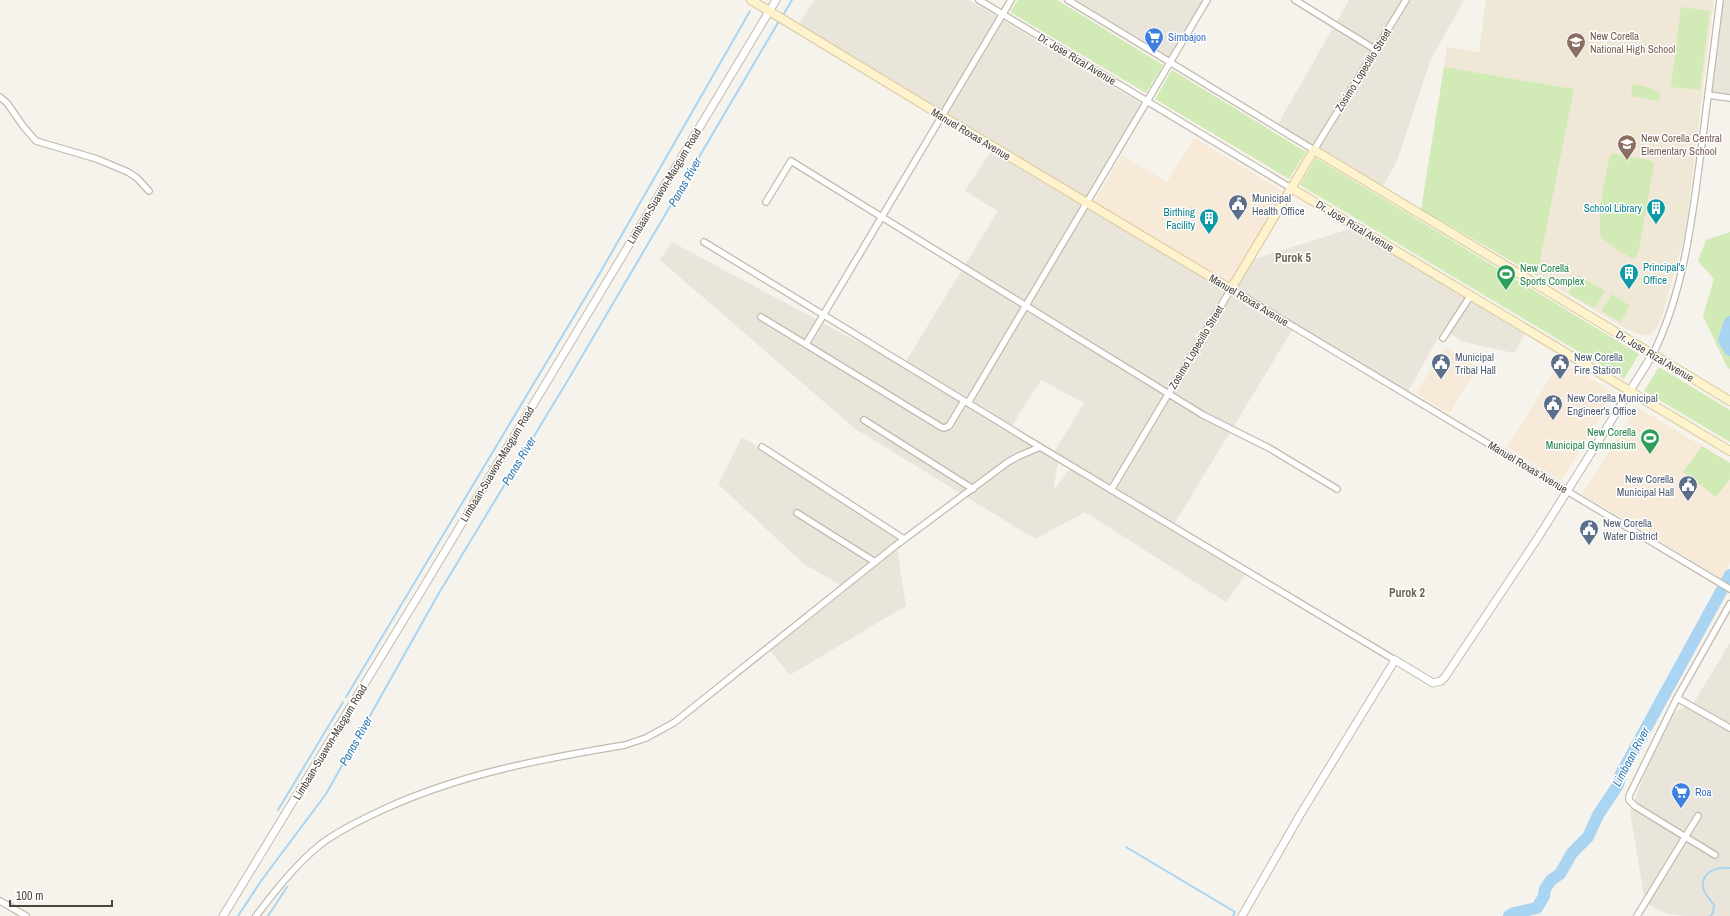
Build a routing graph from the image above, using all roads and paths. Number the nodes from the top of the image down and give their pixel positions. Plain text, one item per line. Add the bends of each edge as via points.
1 (751, 0) edge
2 (776, 0) edge
3 (979, 0) edge
4 (1011, 0) edge
5 (1068, 0) edge
6 (1207, 0) edge
7 (1295, 0) edge
8 (1406, 0) edge
9 (1720, 0) edge
10 (769, 11) junction
11 (1003, 14) junction
12 (1376, 50) junction
13 (1170, 61) junction
14 (1708, 95) junction
15 (0, 97) edge
16 (1730, 98) edge
17 (1147, 101) junction
18 (942, 116) junction
19 (1314, 150) junction
20 (1291, 188) junction
21 (149, 191) dead end
22 (766, 202) dead end
23 (1087, 203) junction
24 (882, 218) junction
25 (704, 242) dead end
26 (1231, 289) junction
27 (1471, 295) junction
28 (1026, 305) junction
29 (823, 315) junction
30 (761, 317) dead end
31 (1443, 338) dead end
32 (806, 344) junction
33 (1653, 354) junction
34 (1630, 391) junction
35 (1168, 393) junction
36 (1730, 401) edge
37 (966, 402) junction
38 (864, 420) dead end
39 (762, 447) dead end
40 (1040, 447) junction
41 (1730, 451) edge
42 (973, 489) junction
43 (1337, 489) dead end
44 (1111, 490) junction
45 (1568, 490) junction
46 (797, 513) dead end
47 (904, 540) junction
48 (875, 562) junction
49 (1729, 588) edge
50 (1730, 604) edge
51 (1395, 660) junction
52 (1677, 698) junction
53 (1730, 728) edge
54 (1698, 816) dead end
55 (1686, 837) junction
56 (1715, 855) dead end
57 (0, 901) edge
58 (224, 914) edge
59 (26, 916) edge
60 (256, 916) edge
61 (1242, 916) edge
62 (1637, 916) edge

1 - 10 main road, Manuel Roxas Avenue
2 - 10 street, Limbaan-Suawon-Macgum Road
3 - 11 street, Dr. Jose Rizal Avenue
4 - 11 street
5 - 13 street, Dr. Jose Rizal Avenue
6 - 13 street
7 - 12 street
8 - 12 street, Zosimo Lopecillo Street
9 - 14 street
10 - 18 main road, Manuel Roxas Avenue
10 - 58 street, Limbaan-Suawon-Macgum Road
11 - 17 street, Dr. Jose Rizal Avenue
11 - 18 street
12 - 19 street, Zosimo Lopecillo Street
13 - 17 street
13 - 19 street, Dr. Jose Rizal Avenue
14 - 16 street
14 - 33 street via 1687,247 1669,312
15 - 21 street via 36,141 97,159 128,172
17 - 20 street, Dr. Jose Rizal Avenue
17 - 23 street
18 - 23 main road, Manuel Roxas Avenue
18 - 24 street
19 - 20 main road, Zosimo Lopecillo Street
19 - 33 main road, Dr. Jose Rizal Avenue
20 - 26 main road, Zosimo Lopecillo Street
20 - 27 main road, Dr. Jose Rizal Avenue
22 - 24 street via 791,161
23 - 26 main road, Manuel Roxas Avenue
23 - 28 street
24 - 28 street
24 - 29 street
25 - 29 street
26 - 35 street, Zosimo Lopecillo Street
26 - 45 street, Manuel Roxas Avenue
27 - 31 street
27 - 34 main road, Dr. Jose Rizal Avenue
28 - 35 street
28 - 37 street
29 - 32 street
29 - 37 street
30 - 32 street
32 - 37 street via 944,428 949,426
33 - 34 street
33 - 36 main road, Dr. Jose Rizal Avenue
34 - 41 main road, Dr. Jose Rizal Avenue
34 - 45 street
35 - 43 street via 1203,415 1299,465
35 - 44 street, Zosimo Lopecillo Street
37 - 40 street
38 - 42 street
39 - 47 street
40 - 42 street via 1008,462
40 - 44 street
42 - 47 street
44 - 51 street
45 - 49 street, Manuel Roxas Avenue
45 - 51 street via 1441,681 1429,681
46 - 48 street
47 - 48 street
48 - 60 street via 674,722 646,738 625,745 544,759 467,777 425,791 371,815 336,834 315,850
50 - 52 street
51 - 61 street via 1300,815
52 - 53 street
52 - 55 street via 1630,792 1629,800
54 - 55 street
55 - 56 street
55 - 62 street
57 - 59 street

